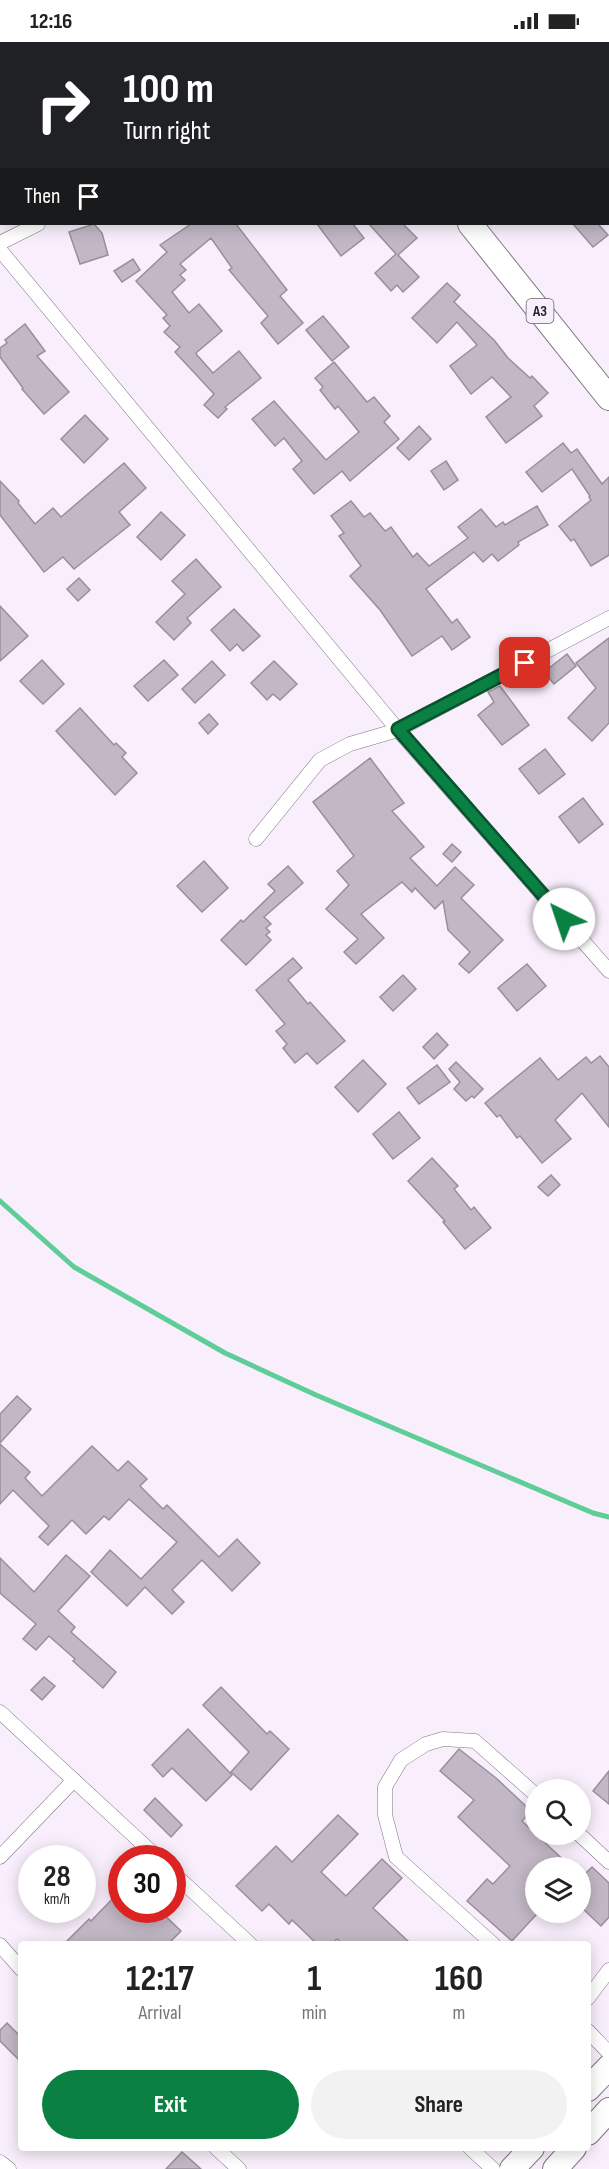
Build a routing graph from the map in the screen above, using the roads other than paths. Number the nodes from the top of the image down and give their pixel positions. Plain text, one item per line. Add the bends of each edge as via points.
1 (36, 225) edge
2 (471, 225) edge
3 (0, 243) edge
4 (0, 250) edge
5 (609, 398) edge
6 (609, 618) edge
7 (398, 729) junction
8 (256, 839) dead end
9 (609, 971) edge
10 (0, 1712) edge
11 (74, 1780) junction
12 (525, 1785) edge
13 (144, 1845) edge
14 (591, 1845) edge
15 (0, 1857) edge
16 (609, 1862) edge
17 (186, 1885) edge
18 (247, 1941) edge
19 (490, 1941) edge
20 (0, 1946) edge
21 (18, 1967) edge
22 (609, 1970) edge
23 (591, 1994) edge
24 (591, 2034) edge
25 (609, 2053) edge
26 (609, 2067) edge
27 (591, 2086) edge
28 (609, 2110) edge
29 (591, 2130) edge
30 (219, 2151) edge
31 (473, 2151) edge
32 (529, 2151) edge
33 (571, 2151) edge
34 (0, 2162) edge
35 (9, 2169) edge
36 (239, 2169) edge
37 (493, 2169) edge
38 (512, 2169) edge
39 (555, 2169) edge

1 - 3 street
2 - 5 highway, A3
4 - 7 street
6 - 7 street
7 - 8 street via 350,744 320,760
7 - 9 street
10 - 11 street
11 - 13 street
11 - 15 street
12 - 19 street via 475,1741 443,1739 426,1744 401,1760 385,1787 385,1815 396,1857
14 - 16 street
17 - 18 street
20 - 21 street
22 - 23 street
24 - 25 street
26 - 27 highway
28 - 29 highway
30 - 36 street
31 - 37 street
32 - 38 highway
33 - 39 highway
34 - 35 street

